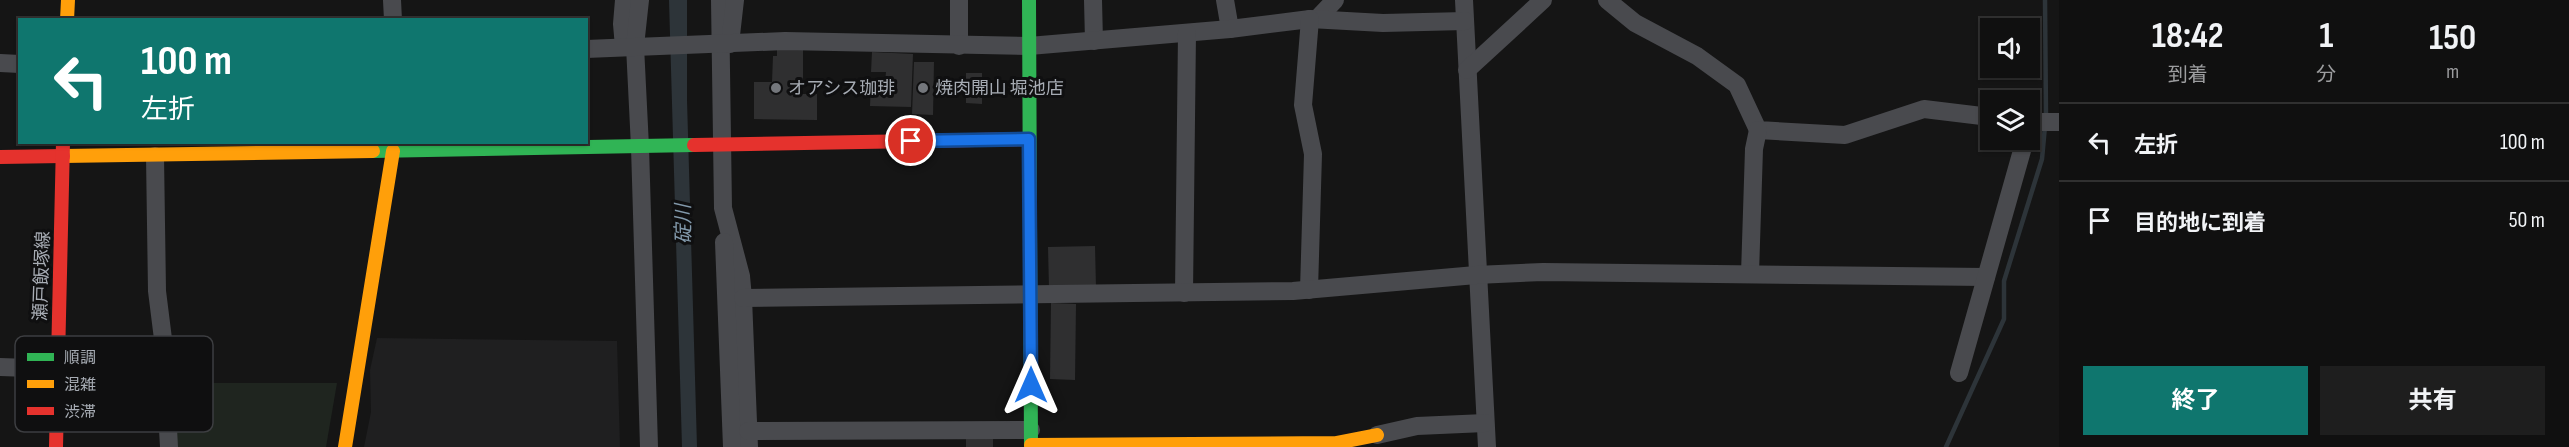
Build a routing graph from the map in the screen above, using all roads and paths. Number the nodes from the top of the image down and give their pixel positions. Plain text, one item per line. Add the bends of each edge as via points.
1 (68, 0) edge
2 (392, 0) edge
3 (624, 0) edge
4 (640, 0) edge
5 (720, 0) edge
6 (735, 0) edge
7 (959, 0) edge
8 (1029, 0) edge
9 (1093, 0) edge
10 (1225, 0) edge
11 (1335, 0) edge
12 (1464, 0) edge
13 (1543, 0) edge
14 (1607, 0) edge
15 (67, 18) edge
16 (393, 18) edge
17 (1314, 19) junction
18 (1465, 21) junction
19 (1230, 29) junction
20 (1187, 33) junction
21 (1094, 41) junction
22 (722, 44) junction
23 (959, 46) junction
24 (1029, 46) junction
25 (634, 47) junction
26 (588, 49) edge
27 (0, 63) edge
28 (18, 64) edge
29 (1467, 70) junction
30 (1980, 116) edge
31 (2059, 122) edge
32 (2040, 125) edge
33 (1758, 130) junction
34 (1029, 139) junction
35 (720, 145) junction
36 (393, 147) edge
37 (643, 147) junction
38 (63, 149) edge
39 (2022, 150) edge
40 (155, 156) junction
41 (0, 157) edge
42 (723, 208) junction
43 (1750, 274) junction
44 (1476, 275) junction
45 (1986, 277) junction
46 (1310, 290) junction
47 (1185, 293) junction
48 (1030, 296) junction
49 (743, 298) junction
50 (58, 336) edge
51 (164, 336) edge
52 (0, 367) edge
53 (15, 368) edge
54 (1959, 373) dead end
55 (1485, 423) junction
56 (56, 432) edge
57 (168, 432) edge
58 (1377, 435) joint
59 (748, 439) edge
60 (1031, 441) edge
61 (56, 447) edge
62 (169, 447) edge
63 (345, 447) edge
64 (649, 447) edge
65 (732, 447) edge
66 (1486, 447) edge

1 - 15 street
2 - 16 street
3 - 25 street via 622,24
4 - 25 street
5 - 22 street
6 - 22 street
7 - 23 street
8 - 24 street
9 - 21 street
10 - 19 street
11 - 17 street
12 - 18 street
13 - 29 street
14 - 33 street via 1635,23 1697,56 1737,85
17 - 18 street via 1383,23
17 - 19 street
17 - 46 street via 1303,105 1312,154
18 - 29 street
19 - 20 street
20 - 21 street
20 - 47 street
21 - 24 street
22 - 23 street via 838,41
22 - 25 street
22 - 35 street
23 - 24 street
24 - 34 street
25 - 26 street
25 - 37 street
27 - 28 street
29 - 44 street
30 - 33 street via 1924,109 1845,135
31 - 32 street
33 - 43 street
34 - 35 street
34 - 48 street
35 - 37 street
35 - 42 street
36 - 37 street
36 - 40 street
36 - 63 street
37 - 64 street
38 - 40 street
38 - 41 street
38 - 50 street, 瀬戸飯塚線
39 - 45 street
40 - 51 street via 157,291
42 - 49 street
42 - 65 street
43 - 44 street
43 - 45 street
44 - 46 street
44 - 55 street
45 - 54 street
46 - 47 street
47 - 48 street
48 - 49 street
48 - 60 street
49 - 59 street
52 - 53 street
55 - 58 street via 1417,426
55 - 66 street
56 - 61 street, 瀬戸飯塚線
57 - 62 street
58 - 60 street via 1336,443
59 - 60 street

